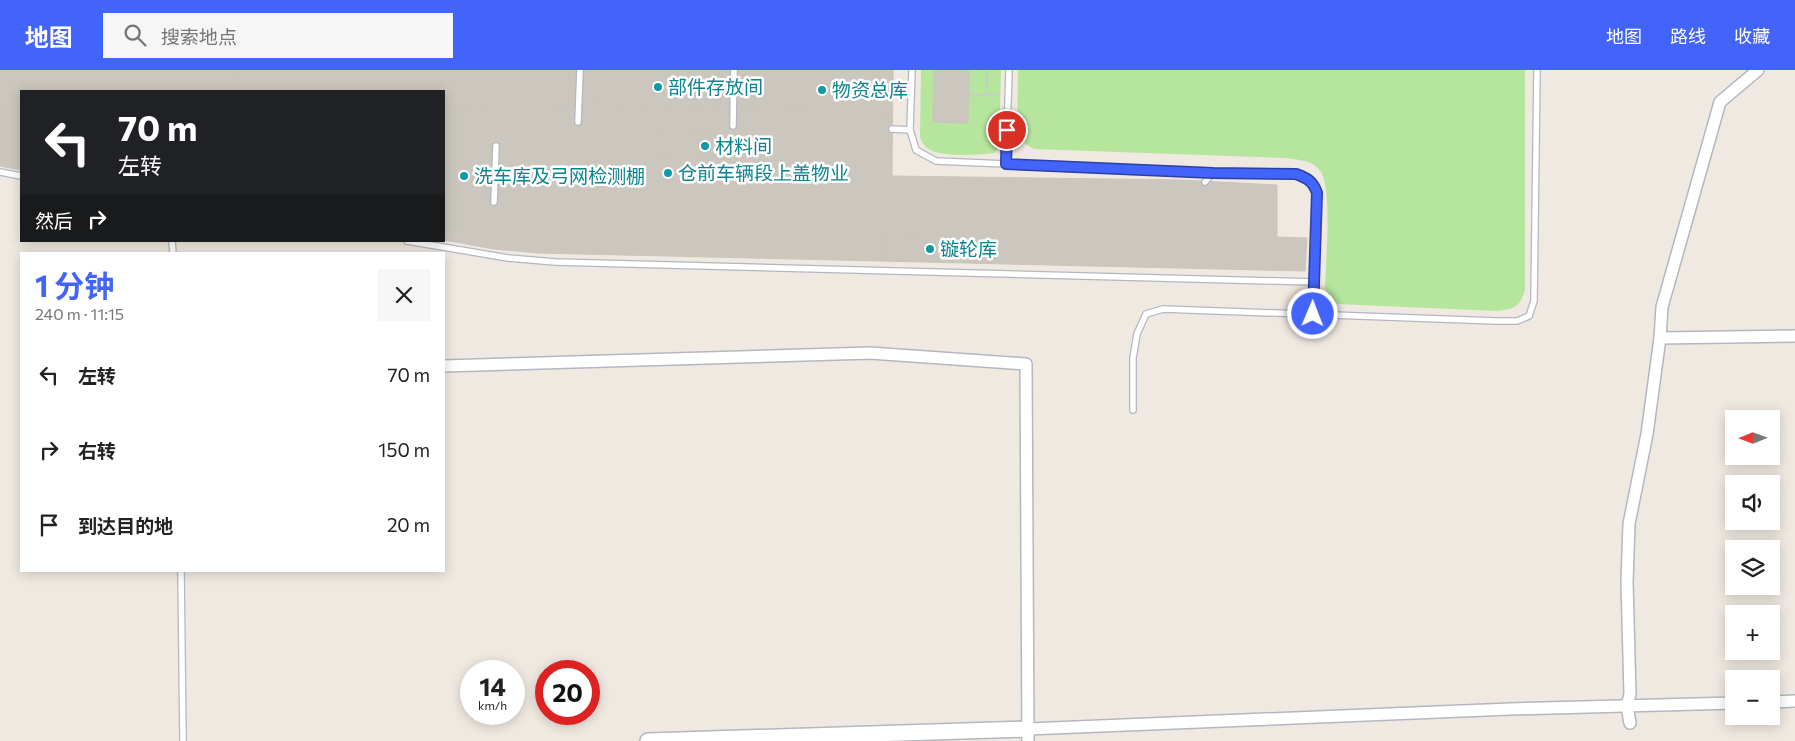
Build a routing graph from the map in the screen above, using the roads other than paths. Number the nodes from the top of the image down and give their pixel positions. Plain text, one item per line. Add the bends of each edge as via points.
1 (580, 70) edge
2 (734, 70) edge
3 (912, 70) edge
4 (1008, 70) edge
5 (1537, 70) edge
6 (1758, 70) edge
7 (578, 122) dead end
8 (733, 126) dead end
9 (892, 130) dead end
10 (910, 130) junction
11 (496, 146) dead end
12 (1006, 164) junction
13 (0, 172) edge
14 (1213, 173) junction
15 (20, 176) edge
16 (1205, 182) dead end
17 (494, 202) dead end
18 (413, 242) edge
19 (1314, 282) junction
20 (1313, 314) junction
21 (1795, 336) edge
22 (1660, 338) junction
23 (445, 366) edge
24 (1133, 410) dead end
25 (181, 572) edge
26 (1795, 701) edge
27 (1780, 702) edge
28 (1725, 703) edge
29 (1627, 706) junction
30 (1630, 723) dead end
31 (1028, 735) edge
32 (183, 741) edge
33 (648, 741) edge

1 - 7 lane
2 - 8 lane
3 - 10 lane
4 - 12 lane
5 - 20 lane via 1534,301 1529,316 1517,321 1496,321
6 - 22 street via 1720,102 1664,298
9 - 10 lane
10 - 12 lane via 916,150 936,161
11 - 17 lane
12 - 14 lane
13 - 15 lane
14 - 16 lane
14 - 19 lane via 1296,174 1314,184 1317,193
18 - 19 lane via 508,258 555,262
19 - 20 lane
20 - 24 lane via 1163,309 1146,314 1137,334 1133,358
21 - 22 street
22 - 29 street via 1630,524 1627,582 1630,694
23 - 31 street via 870,353 1026,364
25 - 32 lane
26 - 27 street
28 - 29 street
29 - 30 street
29 - 31 street
31 - 33 street

